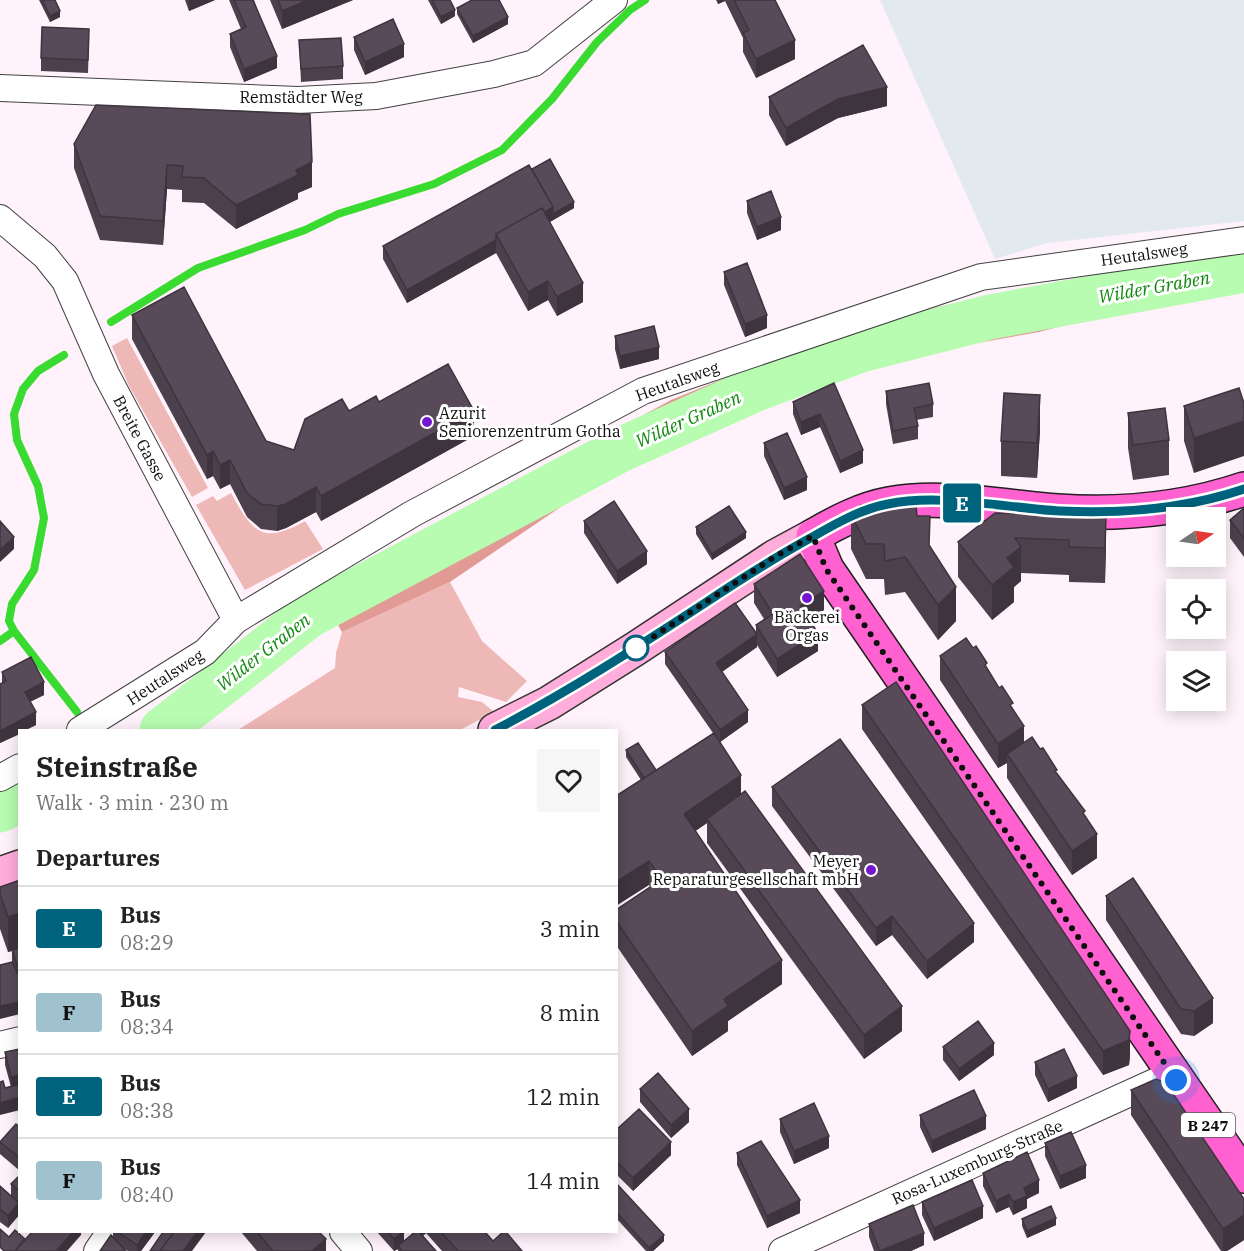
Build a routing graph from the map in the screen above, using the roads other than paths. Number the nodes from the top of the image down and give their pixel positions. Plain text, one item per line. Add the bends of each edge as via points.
1 (614, 0) edge
2 (0, 88) edge
3 (0, 218) edge
4 (1244, 240) edge
5 (1244, 489) edge
6 (813, 536) junction
7 (236, 620) junction
8 (82, 729) edge
9 (497, 729) edge
10 (18, 768) edge
11 (0, 778) edge
12 (18, 868) edge
13 (0, 874) edge
14 (18, 1040) edge
15 (0, 1045) edge
16 (1172, 1073) junction
17 (1244, 1176) edge
18 (109, 1233) edge
19 (344, 1233) edge
20 (97, 1251) edge
21 (359, 1251) edge
22 (782, 1251) edge

1 - 2 street, Remstädter Weg via 534,63 376,96 297,100
3 - 7 street, Breite Gasse via 45,256 65,281 106,374
4 - 7 street, Heutalsweg via 981,277 643,391 412,514
5 - 6 main road via 1191,503 1131,511 1060,511 909,501 861,512
6 - 9 street via 558,697
6 - 16 main road, B 247 via 826,569
7 - 8 street, Heutalsweg via 205,652
10 - 11 street
12 - 13 street
14 - 15 street
16 - 17 main road, B 247
16 - 22 street, Rosa-Luxemburg-Straße
18 - 20 street
19 - 21 street

